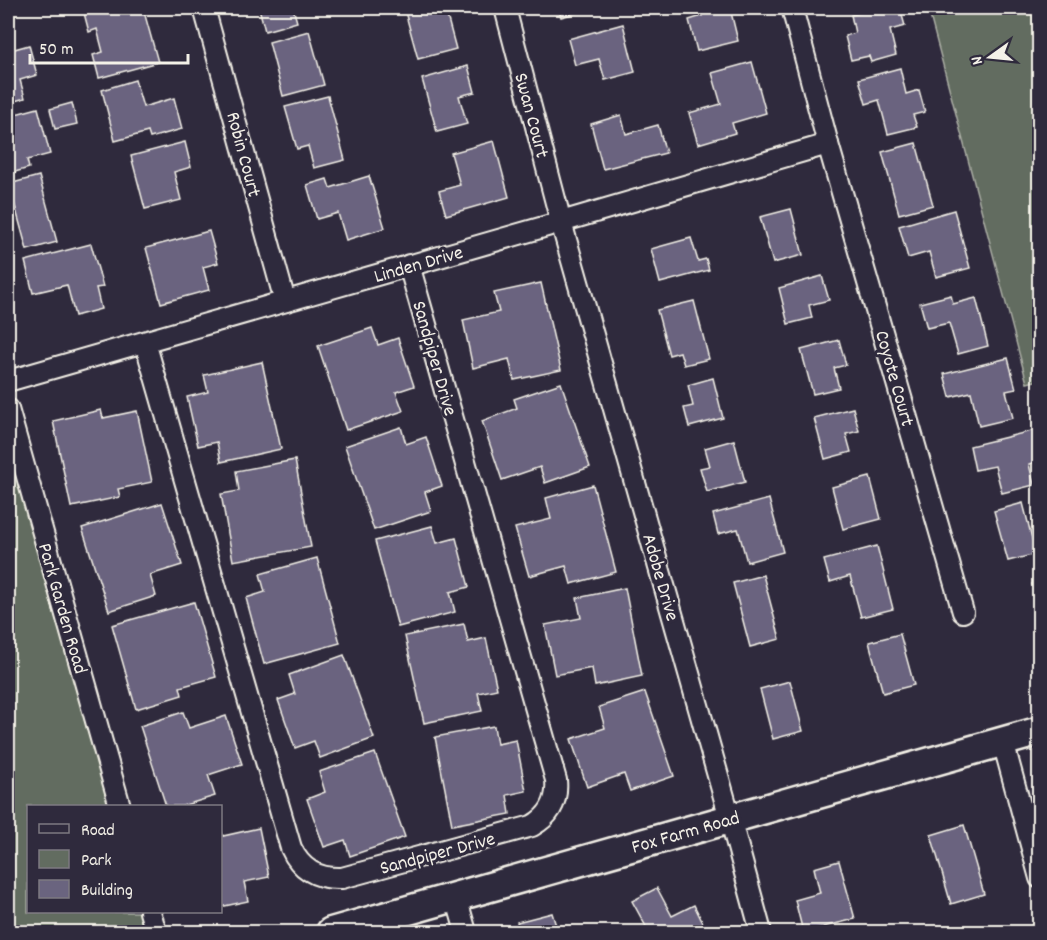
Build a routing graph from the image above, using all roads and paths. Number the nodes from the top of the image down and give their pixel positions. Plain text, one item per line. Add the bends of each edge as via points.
1 (204, 8) edge
2 (505, 8) edge
3 (792, 8) edge
4 (828, 144) junction
5 (561, 222) junction
6 (409, 265) junction
7 (285, 301) junction
8 (144, 342) junction
9 (8, 381) edge
10 (8, 409) edge
11 (963, 612) dead end
12 (1040, 731) edge
13 (1003, 742) junction
14 (119, 805) edge
15 (730, 818) junction
16 (1040, 878) edge
17 (456, 897) junction
18 (150, 913) edge
19 (156, 933) edge
20 (331, 933) edge
21 (466, 933) edge
22 (761, 933) edge

1 - 7 street, Robin Court
2 - 5 street, Swan Court
3 - 4 street, Coyote Court
4 - 5 street, Linden Drive
4 - 11 street, Coyote Court
5 - 6 street, Linden Drive
5 - 15 street, Adobe Drive
6 - 7 street, Linden Drive
6 - 8 street, Sandpiper Drive via 556,780 557,791 550,812 532,826 342,878 317,876 297,860
7 - 8 street, Linden Drive
8 - 9 street, Linden Drive
10 - 14 street, Park Garden Road
12 - 13 street, Fox Farm Road
13 - 15 street, Fox Farm Road
13 - 16 street
15 - 17 street, Fox Farm Road
15 - 22 street, Adobe Drive
17 - 20 street, Fox Farm Road
17 - 21 street
18 - 19 street

